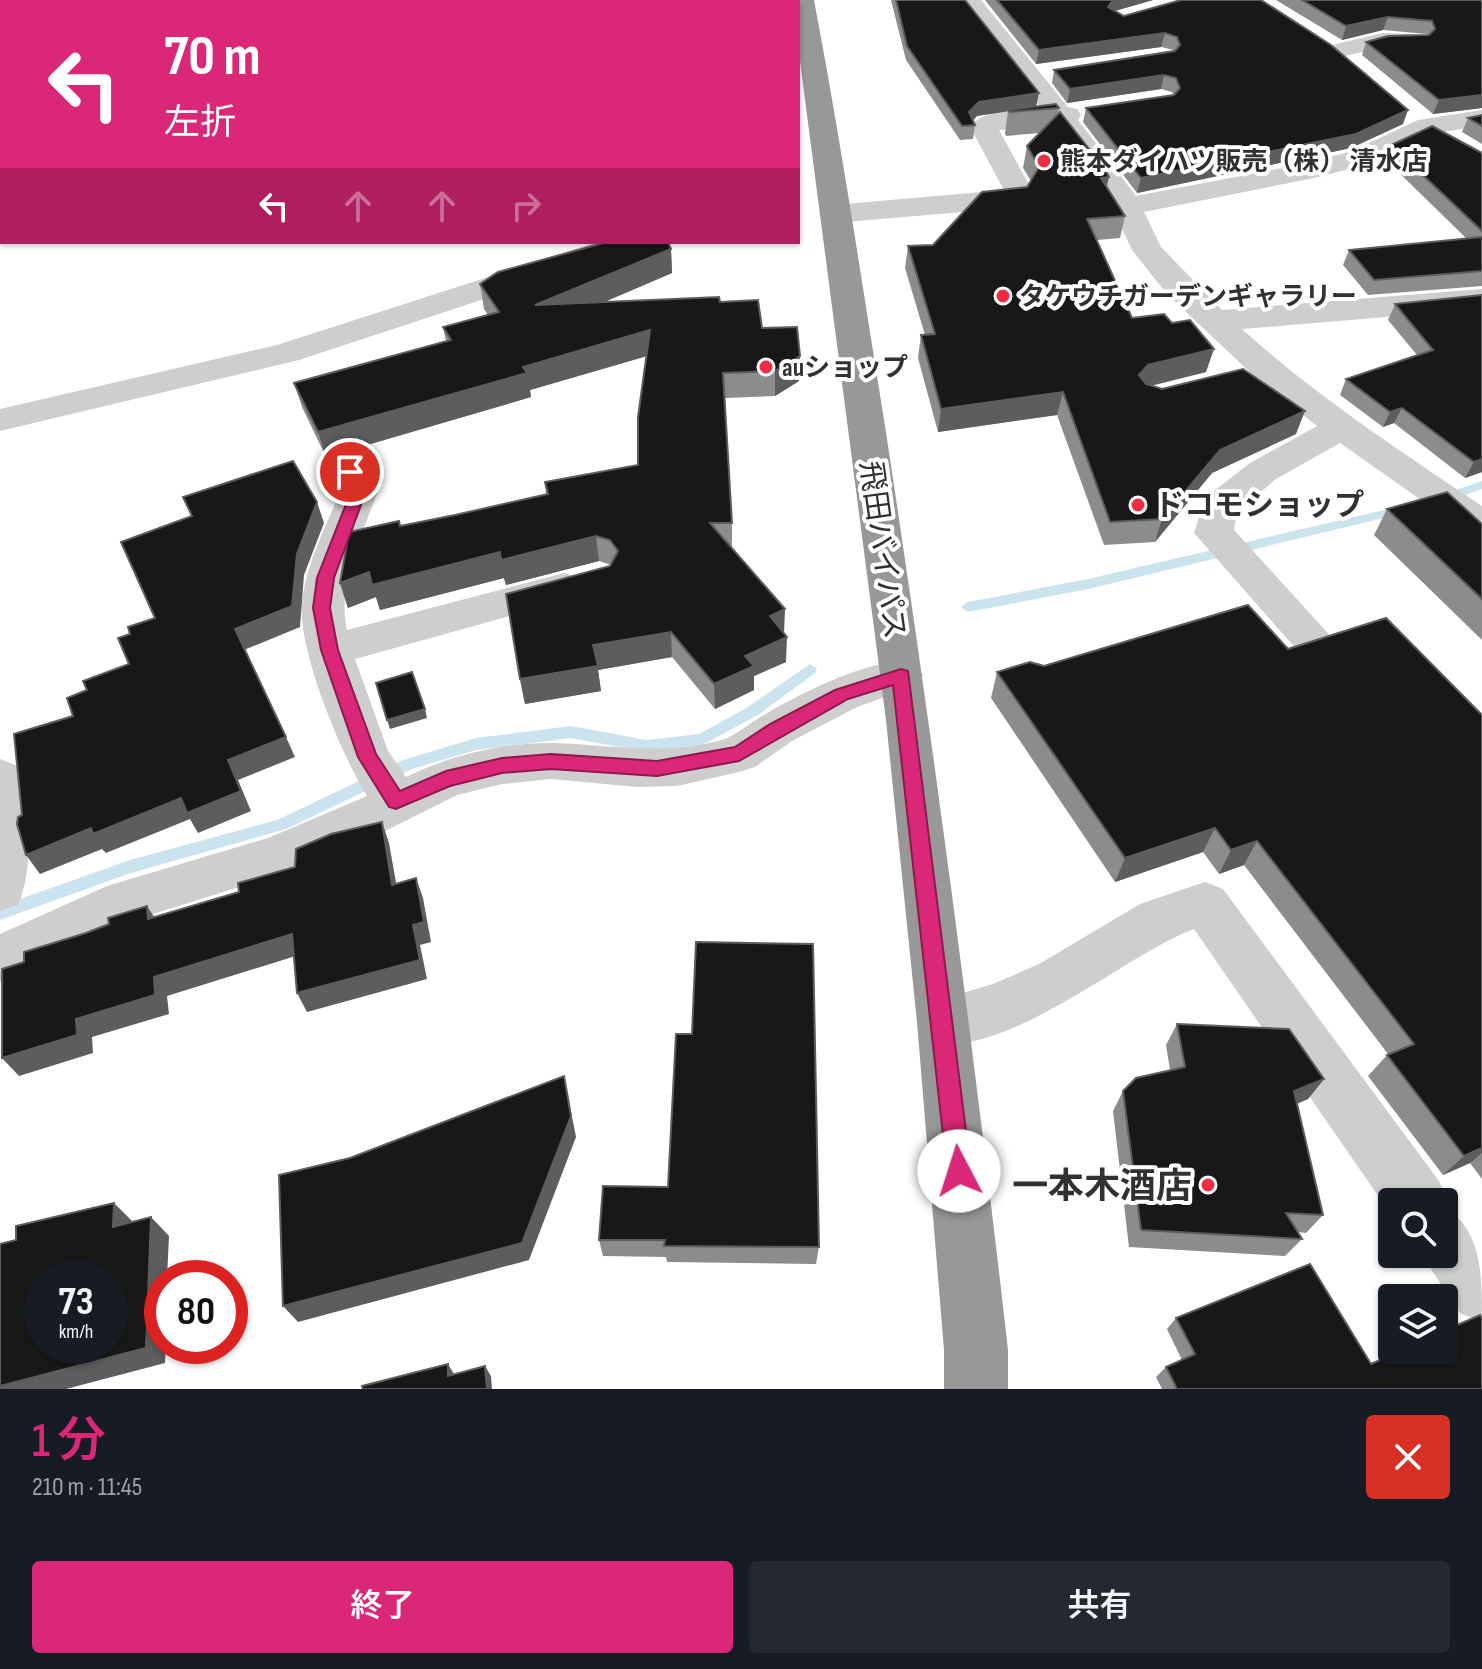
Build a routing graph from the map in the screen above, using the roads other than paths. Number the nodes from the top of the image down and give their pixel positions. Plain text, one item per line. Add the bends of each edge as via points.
1 (969, 0) edge
2 (801, 11) edge
3 (1313, 34) edge
4 (1415, 41) edge
5 (1337, 51) junction
6 (1356, 68) edge
7 (1060, 72) edge
8 (1029, 75) junction
9 (1400, 108) edge
10 (1077, 114) junction
11 (1482, 118) edge
12 (1428, 126) junction
13 (1463, 149) edge
14 (1127, 206) junction
15 (834, 214) junction
16 (622, 244) edge
17 (1482, 299) edge
18 (1214, 321) junction
19 (1267, 370) junction
20 (1225, 381) edge
21 (0, 420) edge
22 (1341, 427) junction
23 (350, 472) dead end
24 (1481, 523) edge
25 (598, 578) edge
26 (1276, 601) junction
27 (1231, 615) edge
28 (1313, 640) edge
29 (330, 650) junction
30 (901, 675) junction
31 (0, 778) edge
32 (385, 786) junction
33 (0, 890) edge
34 (0, 959) edge
35 (944, 1022) junction
36 (1408, 1188) edge
37 (1458, 1258) edge
38 (1482, 1291) edge
39 (976, 1389) edge

1 - 8 street
2 - 15 highway, 飛田バイパス via 822,110
3 - 5 street
4 - 5 street via 1383,40
5 - 6 street
7 - 8 street
8 - 10 street
9 - 12 street
10 - 14 street
10 - 15 street via 984,127 1018,190 1011,201
11 - 12 street
12 - 13 street
12 - 14 street via 1362,157
14 - 18 street via 1147,250
15 - 30 highway, 飛田バイパス
16 - 21 street via 287,353
17 - 18 street
18 - 19 street
19 - 20 street
19 - 22 street
22 - 24 street
22 - 26 street via 1263,471 1219,507 1214,533
23 - 29 street via 358,494 326,578 322,608
25 - 29 street
26 - 27 street
26 - 28 street
29 - 32 street
30 - 32 street via 841,695 739,754 677,768 551,761
30 - 35 highway, 飛田バイパス
31 - 33 street
32 - 34 street via 352,825 277,856 125,901
35 - 36 street via 999,1007 1058,981 1158,920 1205,904
35 - 39 highway, 飛田バイパス
37 - 38 street

